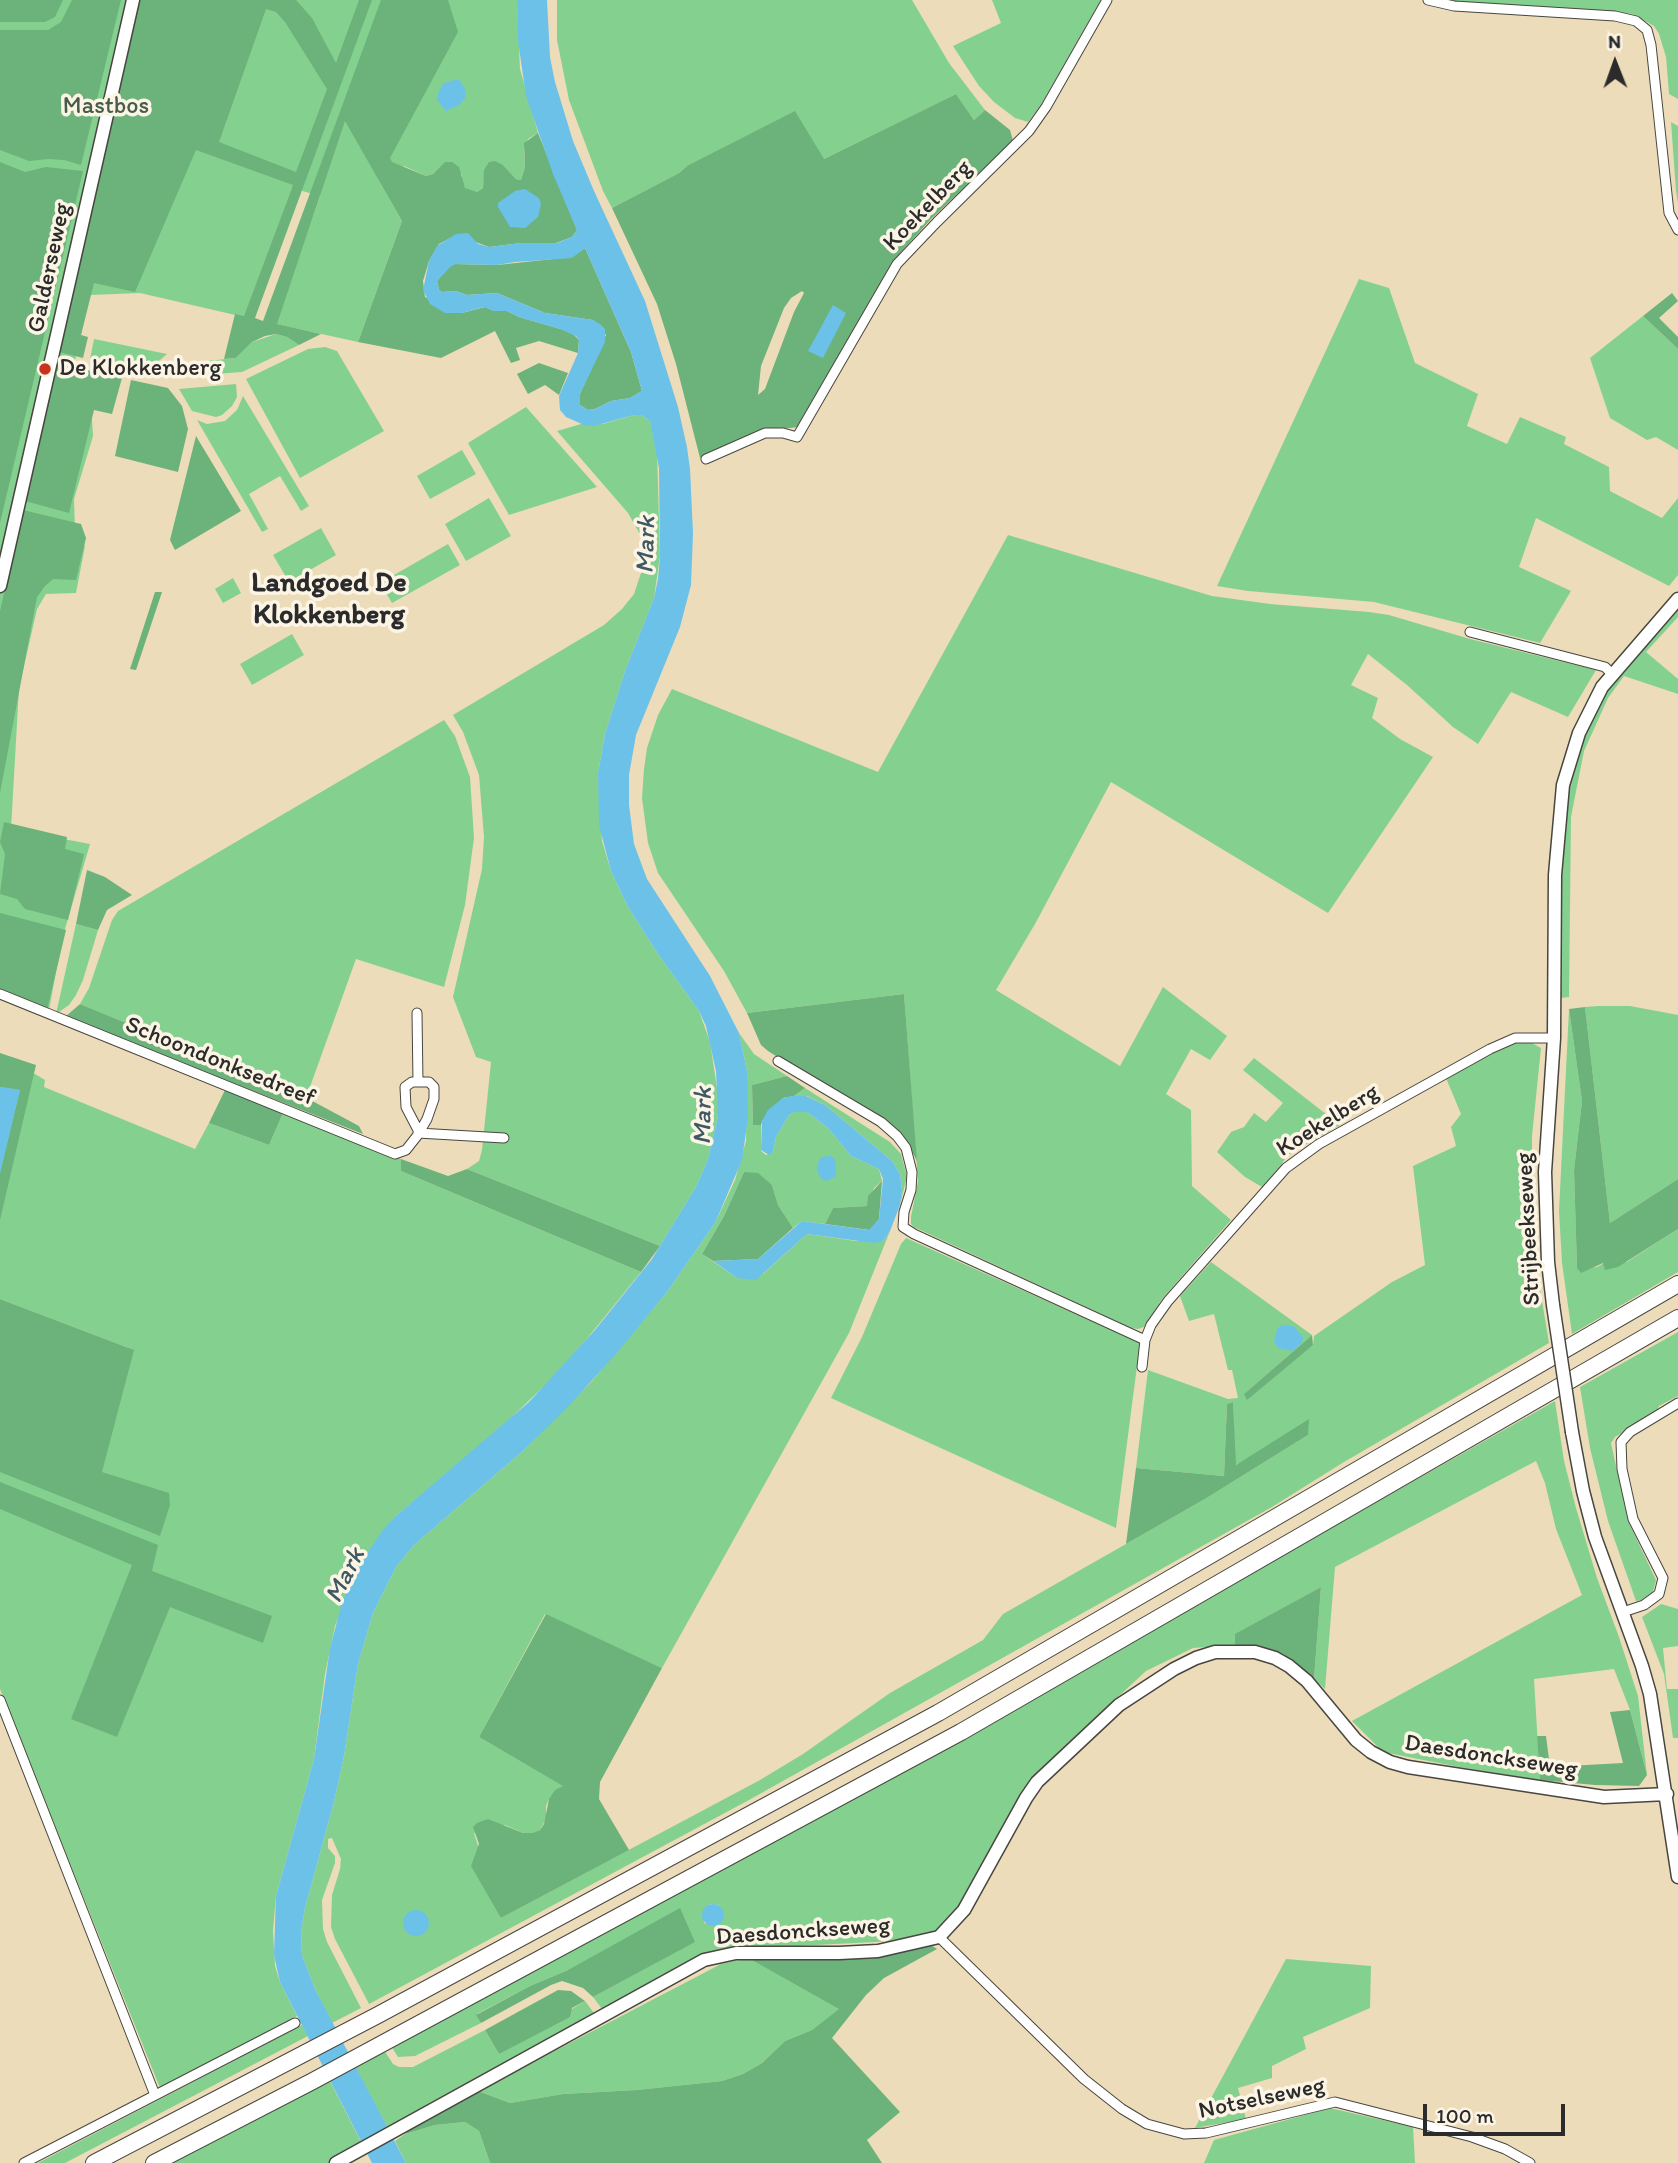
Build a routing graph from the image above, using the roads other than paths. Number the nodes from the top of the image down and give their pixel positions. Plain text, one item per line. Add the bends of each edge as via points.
1 (133, 0) edge
2 (1107, 0) edge
3 (1428, 0) edge
4 (1678, 230) edge
5 (706, 459) dead end
6 (0, 586) edge
7 (1678, 599) edge
8 (1469, 632) dead end
9 (1612, 674) junction
10 (0, 995) edge
11 (417, 1013) dead end
12 (1554, 1038) junction
13 (778, 1061) dead end
14 (418, 1082) junction
15 (419, 1133) junction
16 (505, 1138) dead end
17 (1678, 1284) edge
18 (1678, 1318) edge
19 (1146, 1340) junction
20 (1142, 1367) dead end
21 (1678, 1403) edge
22 (1623, 1612) junction
23 (0, 1700) edge
24 (1667, 1794) junction
25 (1678, 1877) edge
26 (939, 1937) junction
27 (295, 2022) dead end
28 (155, 2095) junction
29 (24, 2163) edge
30 (94, 2163) edge
31 (154, 2163) edge
32 (336, 2163) edge
33 (1530, 2163) edge

1 - 6 street, Galderseweg
2 - 5 street, Koekelberg via 1029,131 897,264 797,437 765,433
3 - 4 street via 1454,6 1615,16 1636,21 1647,30 1669,213
7 - 9 street, Strijbeekseweg
8 - 9 street via 1605,667
9 - 12 street, Strijbeekseweg via 1578,733 1563,785 1555,875
10 - 15 street, Schoondonksedreef via 395,1154 406,1150
11 - 14 street
12 - 19 street, Koekelberg via 1516,1038 1490,1049 1304,1154 1199,1264 1151,1325
12 - 22 street, Strijbeekseweg, bridge via 1545,1172 1553,1305 1583,1492
13 - 19 street via 897,1136 906,1148 912,1172 903,1227
14 - 15 street via 408,1083 404,1094
14 - 15 street, Schoondonksedreef via 432,1083 434,1090 432,1108
15 - 16 street
17 - 30 highway via 938,1713
18 - 31 highway via 961,1731
19 - 20 street, Koekelberg
21 - 22 street via 1621,1442 1633,1519 1663,1578 1659,1594
22 - 24 street, Strijbeekseweg via 1650,1694
23 - 28 street
24 - 25 street, Strijbeekseweg
24 - 26 street, Daesdonckseweg via 1604,1797 1390,1762 1356,1740 1289,1666 1255,1652 1215,1652 1174,1669 1119,1705 1037,1782 964,1910
26 - 32 street, Daesdonckseweg via 878,1951 736,1953 704,1960
26 - 33 street, Notselseweg via 1084,2079 1147,2124 1184,2134 1206,2133 1335,2102 1472,2137
27 - 28 street
28 - 29 street

